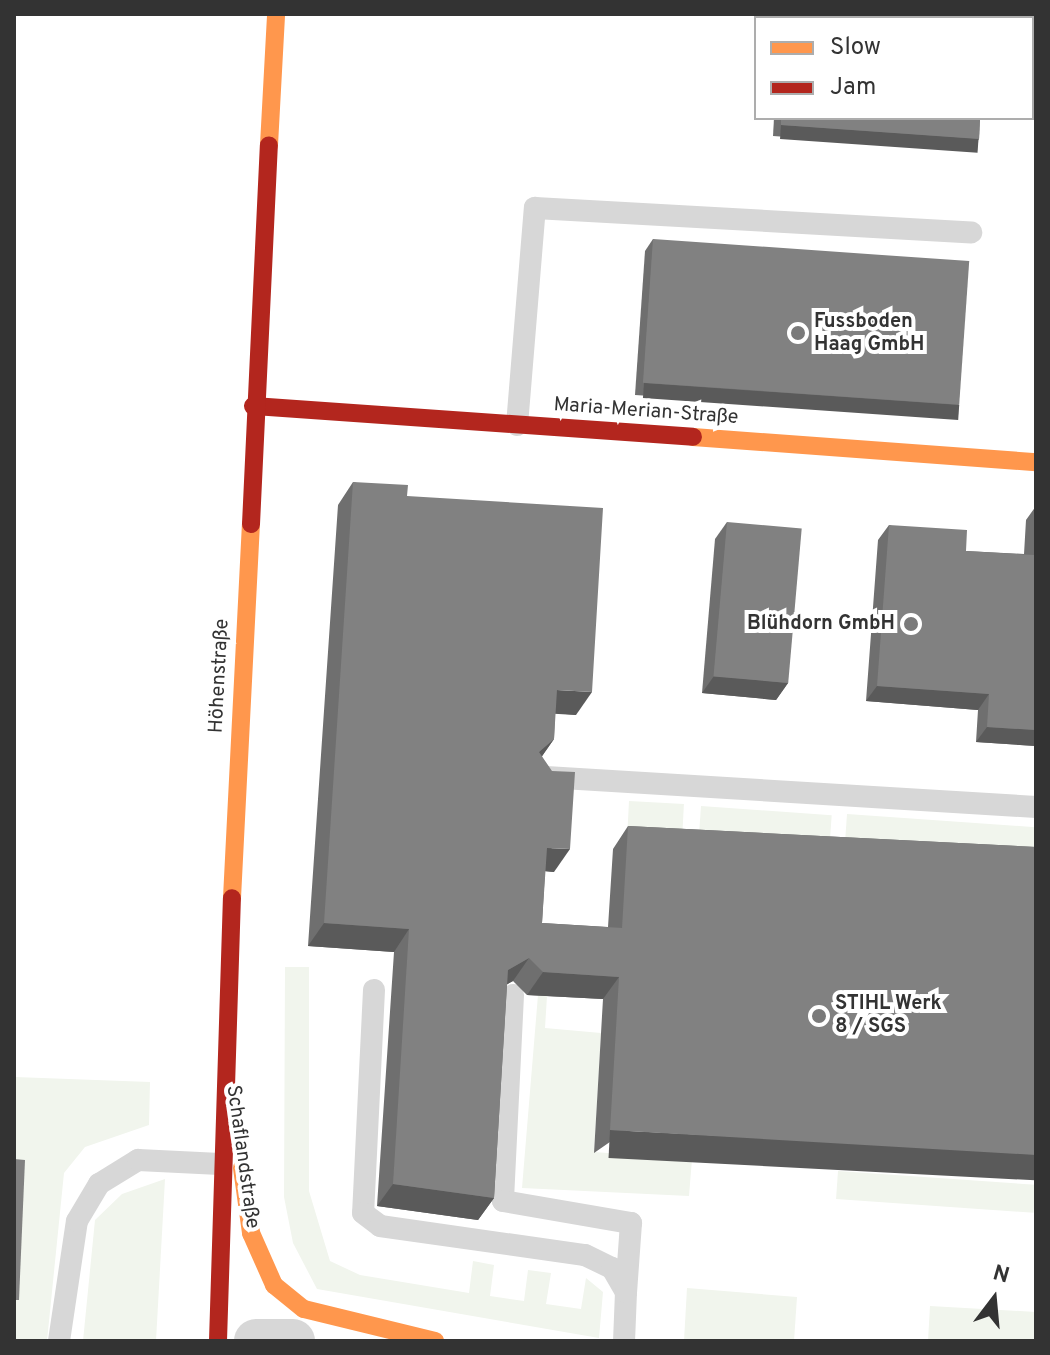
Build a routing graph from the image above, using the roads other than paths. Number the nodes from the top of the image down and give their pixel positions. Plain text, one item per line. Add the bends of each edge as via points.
1 (276, 14) edge
2 (971, 232) dead end
3 (253, 406) junction
4 (517, 425) junction
5 (1036, 462) edge
6 (537, 776) edge
7 (1036, 807) edge
8 (374, 990) dead end
9 (513, 995) edge
10 (226, 1042) junction
11 (220, 1164) junction
12 (626, 1292) junction
13 (59, 1341) edge
14 (218, 1341) edge
15 (256, 1341) edge
16 (293, 1341) edge
17 (435, 1341) edge
18 (624, 1341) edge

1 - 3 main road, Höhenstraße
2 - 4 lane via 535,208
3 - 4 main road, Maria-Merian-Straße
3 - 10 main road, Höhenstraße
4 - 5 main road, Maria-Merian-Straße
6 - 7 lane
8 - 12 lane via 363,1213 380,1226 585,1255 612,1268
9 - 12 lane via 503,1201 631,1223
10 - 11 main road, Höhenstraße
10 - 17 main road, Schaflandstraße via 251,1233 274,1285 304,1309
11 - 13 lane, Schaflandstraße via 138,1160 99,1184 77,1221
11 - 14 main road, Höhenstraße
12 - 18 lane
15 - 16 street

